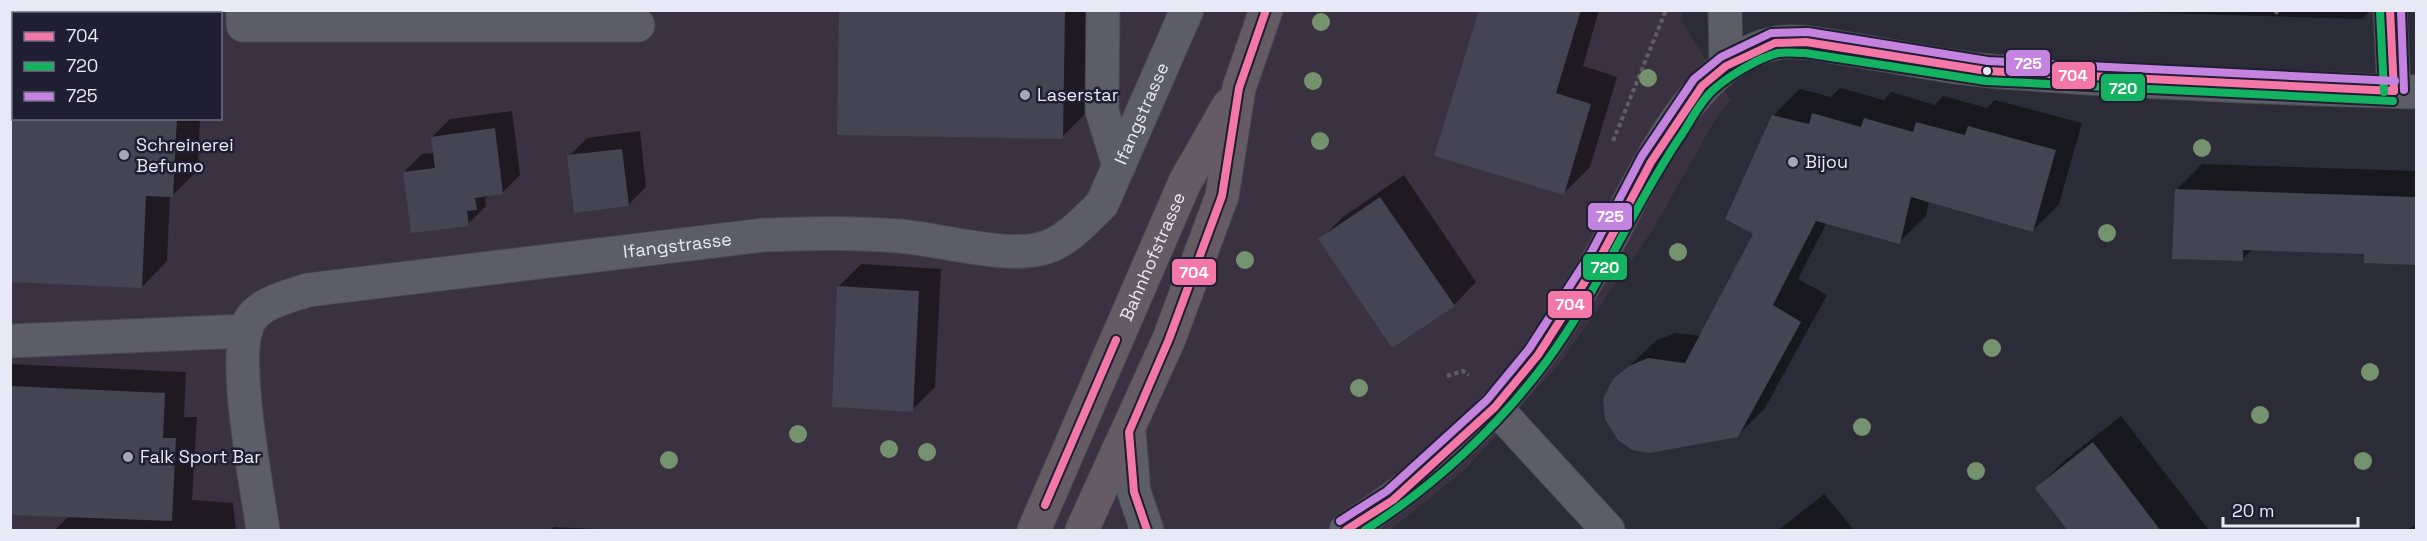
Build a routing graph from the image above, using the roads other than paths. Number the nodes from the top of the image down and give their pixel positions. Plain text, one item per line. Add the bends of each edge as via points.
1 (243, 10) edge
2 (1103, 10) edge
3 (1187, 10) edge
4 (1266, 10) edge
5 (1725, 10) edge
6 (2390, 10) edge
7 (638, 26) dead end
8 (1726, 66) junction
9 (1239, 88) junction
10 (2405, 91) edge
11 (1119, 166) junction
12 (246, 331) junction
13 (10, 341) edge
14 (1495, 407) junction
15 (1129, 432) junction
16 (1044, 522) edge
17 (263, 531) edge
18 (1082, 531) edge
19 (1147, 531) edge
20 (1346, 531) edge
21 (1608, 531) edge

1 - 7 street via 243,25
2 - 11 street via 1102,111
3 - 11 street, Ifangstrasse
4 - 9 main road, Bahnhofstrasse
5 - 8 street
6 - 10 street
8 - 10 street via 1775,43 1806,42 1987,70
8 - 14 street via 1702,86 1676,122 1587,278 1538,355
9 - 15 main road, Bahnhofstrasse via 1222,196 1170,339
9 - 16 main road, Bahnhofstrasse via 1185,182
11 - 12 street, Ifangstrasse via 1102,204 1078,229 1041,249 1011,251 887,235 829,232 764,235 308,290 270,304 249,320
12 - 13 street
12 - 17 street via 242,341 242,373
14 - 20 street via 1422,476
14 - 21 street
15 - 18 main road, Bahnhofstrasse
15 - 19 street via 1134,492

